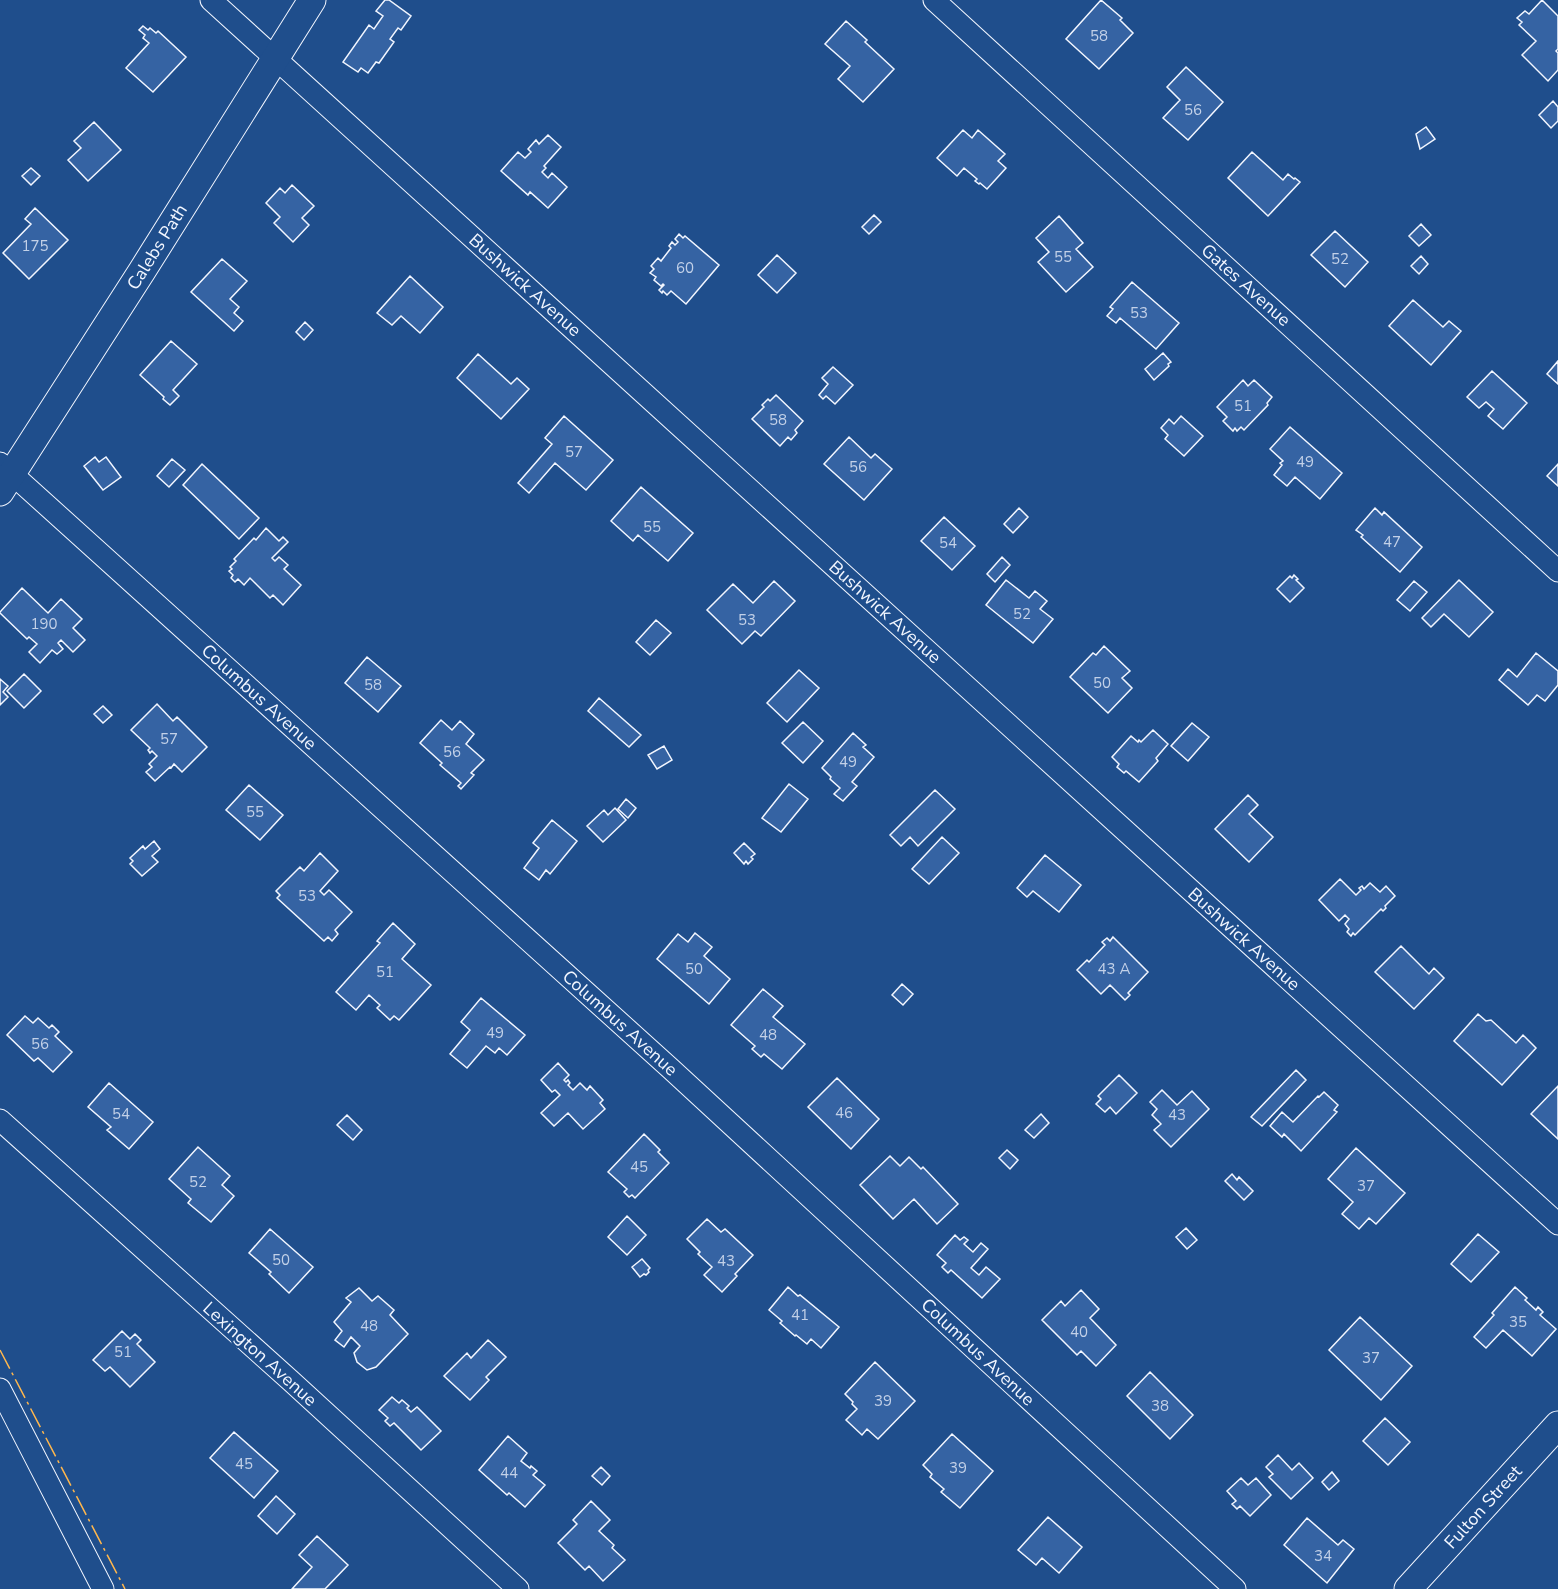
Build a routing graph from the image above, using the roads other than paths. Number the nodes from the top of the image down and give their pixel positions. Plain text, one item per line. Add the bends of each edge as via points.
1 (211, 0) edge
2 (312, 0) edge
3 (934, 0) edge
4 (275, 58) junction
5 (4, 477) edge
6 (1558, 571) edge
7 (0, 1120) edge
8 (1558, 1224) edge
9 (0, 1389) edge
10 (1558, 1425) edge
11 (103, 1589) edge
12 (518, 1589) edge
13 (1235, 1589) edge
14 (1408, 1589) edge

1 - 4 street, Bushwick Avenue
2 - 4 street, Calebs Path
3 - 6 street, Gates Avenue
4 - 5 street, Calebs Path via 136,281
4 - 8 street, Bushwick Avenue
5 - 13 street, Columbus Avenue via 662,1061
7 - 12 street, Lexington Avenue
9 - 11 street
10 - 14 street, Fulton Street

